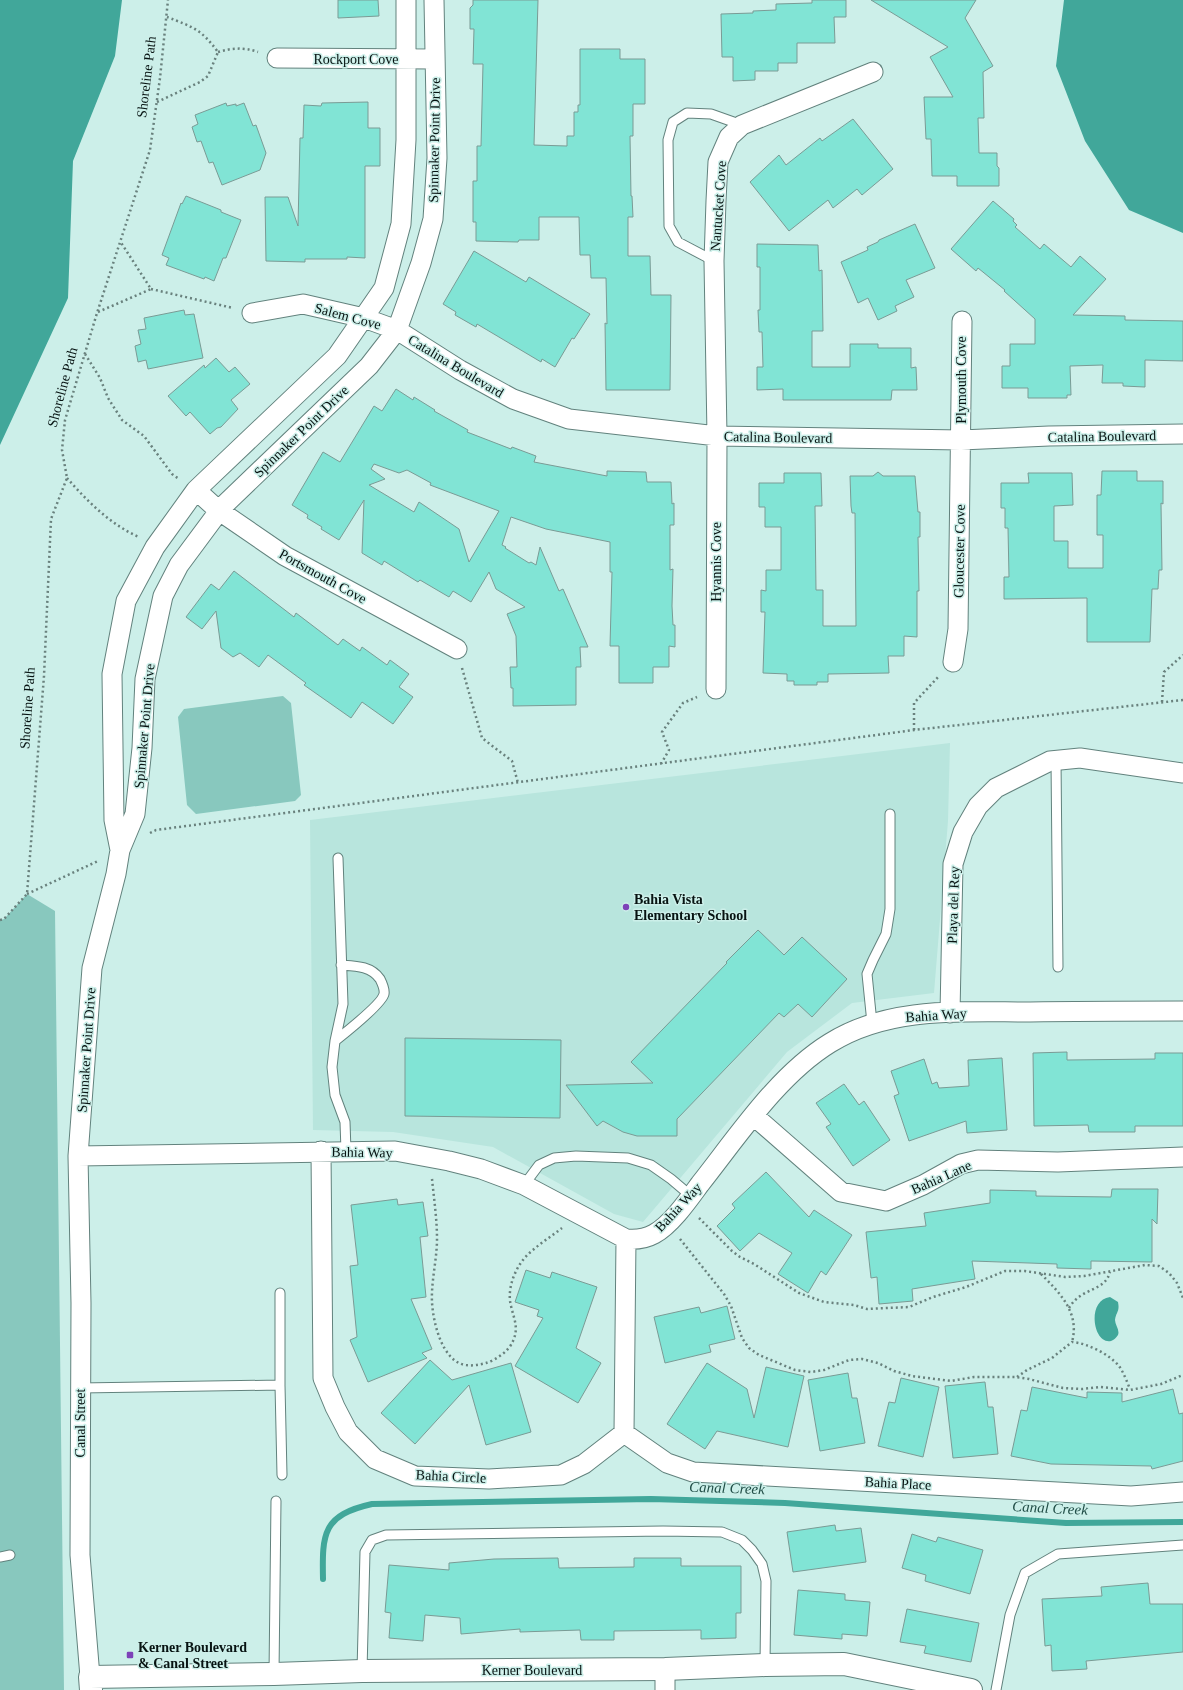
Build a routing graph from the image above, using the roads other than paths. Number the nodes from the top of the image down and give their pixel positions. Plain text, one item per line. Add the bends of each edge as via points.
1 (406, 0) edge
2 (434, 0) edge
3 (278, 58) road end
4 (406, 59) junction
5 (435, 60) junction
6 (873, 72) dead end
7 (742, 125) junction
8 (714, 260) junction
9 (252, 313) road end
10 (364, 318) junction
11 (962, 321) dead end
12 (397, 330) junction
13 (1183, 434) edge
14 (717, 436) junction
15 (961, 440) junction
16 (196, 490) junction
17 (219, 511) junction
18 (457, 649) road end
19 (953, 662) road end
20 (716, 689) road end
21 (1056, 760) junction
22 (1183, 773) edge
23 (890, 814) dead end
24 (120, 850) junction
25 (338, 858) dead end
26 (341, 965) junction
27 (1058, 967) dead end
28 (1183, 1010) edge
29 (950, 1013) junction
30 (872, 1023) junction
31 (335, 1041) junction
32 (754, 1116) junction
33 (321, 1151) junction
34 (346, 1151) junction
35 (78, 1156) junction
36 (1183, 1157) edge
37 (524, 1185) junction
38 (688, 1199) junction
39 (626, 1239) junction
40 (280, 1293) dead end
41 (280, 1385) junction
42 (80, 1388) junction
43 (624, 1433) junction
44 (282, 1475) dead end
45 (1183, 1492) edge
46 (276, 1501) dead end
47 (1183, 1545) edge
48 (10, 1555) dead end
49 (0, 1557) edge
50 (766, 1665) junction
51 (362, 1671) junction
52 (274, 1674) junction
53 (665, 1679) edge
54 (91, 1684) edge
55 (971, 1690) edge
56 (996, 1690) edge

1 - 4 street, Spinnaker Point Drive
2 - 5 street, Spinnaker Point Drive
3 - 4 street, Rockport Cove
4 - 5 street, Rockport Cove
4 - 10 street, Spinnaker Point Drive via 406,140 401,224 384,288
5 - 12 street, Spinnaker Point Drive via 437,158 433,219 421,263
6 - 7 street, Nantucket Cove
7 - 8 street, Nantucket Cove via 729,137 718,162
7 - 8 lane via 711,114 687,113 673,122 668,140 669,226 678,242
8 - 14 street, Nantucket Cove
9 - 10 street, Salem Cove via 303,304
10 - 12 street, Salem Cove
10 - 16 street, Spinnaker Point Drive via 337,356
11 - 15 street, Plymouth Cove
12 - 14 street, Catalina Boulevard via 512,400 569,419
12 - 17 street, Spinnaker Point Drive via 369,366
13 - 15 street, Catalina Boulevard
14 - 15 street, Catalina Boulevard
14 - 20 street, Hyannis Cove
15 - 19 street, Gloucester Cove via 958,629
16 - 17 street, Portsmouth Cove
16 - 24 street, Spinnaker Point Drive via 155,547 126,601 112,674 114,820
17 - 18 street, Portsmouth Cove via 285,556
17 - 24 street, Spinnaker Point Drive via 179,565 163,596 145,679 142,748 135,814
21 - 22 street, Playa del Rey via 1080,758
21 - 27 lane
21 - 29 street, Playa del Rey via 996,788 978,806 963,832 953,864
23 - 30 lane via 890,909 886,934 867,974
24 - 35 street, Spinnaker Point Drive via 92,968
25 - 26 lane
26 - 31 lane via 343,1004
26 - 31 lane via 361,966 376,973 382,983 384,994 377,1005
28 - 29 street, Bahia Way
29 - 30 street, Bahia Way via 910,1014
30 - 32 street, Bahia Way via 829,1043 804,1061 774,1091
31 - 34 lane via 332,1067 335,1095 345,1122
32 - 36 street, Bahia Lane via 841,1192 886,1201 923,1185 961,1164 978,1160 1058,1162
32 - 38 street, Bahia Way
33 - 34 street, Bahia Way
33 - 35 street, Bahia Way
33 - 43 street, Bahia Circle via 323,1378 348,1432 375,1459 415,1476 489,1479 561,1476 584,1464
34 - 37 street, Bahia Way via 395,1151 481,1169
35 - 42 street, Canal Street
37 - 38 lane via 539,1165 554,1158 628,1158 651,1165
37 - 39 street, Bahia Way
38 - 39 street, Bahia Way via 655,1234 640,1240
39 - 43 street
40 - 41 lane
41 - 42 lane
41 - 44 lane
42 - 54 street, Canal Street via 80,1555
43 - 45 street, Bahia Place via 667,1463 693,1472 1130,1496
46 - 52 lane
47 - 56 lane via 1058,1554 1025,1573 1010,1615
48 - 49 lane
50 - 51 lane via 766,1581 762,1564 742,1540 722,1532 509,1533 386,1535 372,1540 365,1552
50 - 53 street, Kerner Boulevard
50 - 55 street, Kerner Boulevard via 844,1664
51 - 52 street, Kerner Boulevard
51 - 53 street, Kerner Boulevard
52 - 54 street, Kerner Boulevard

